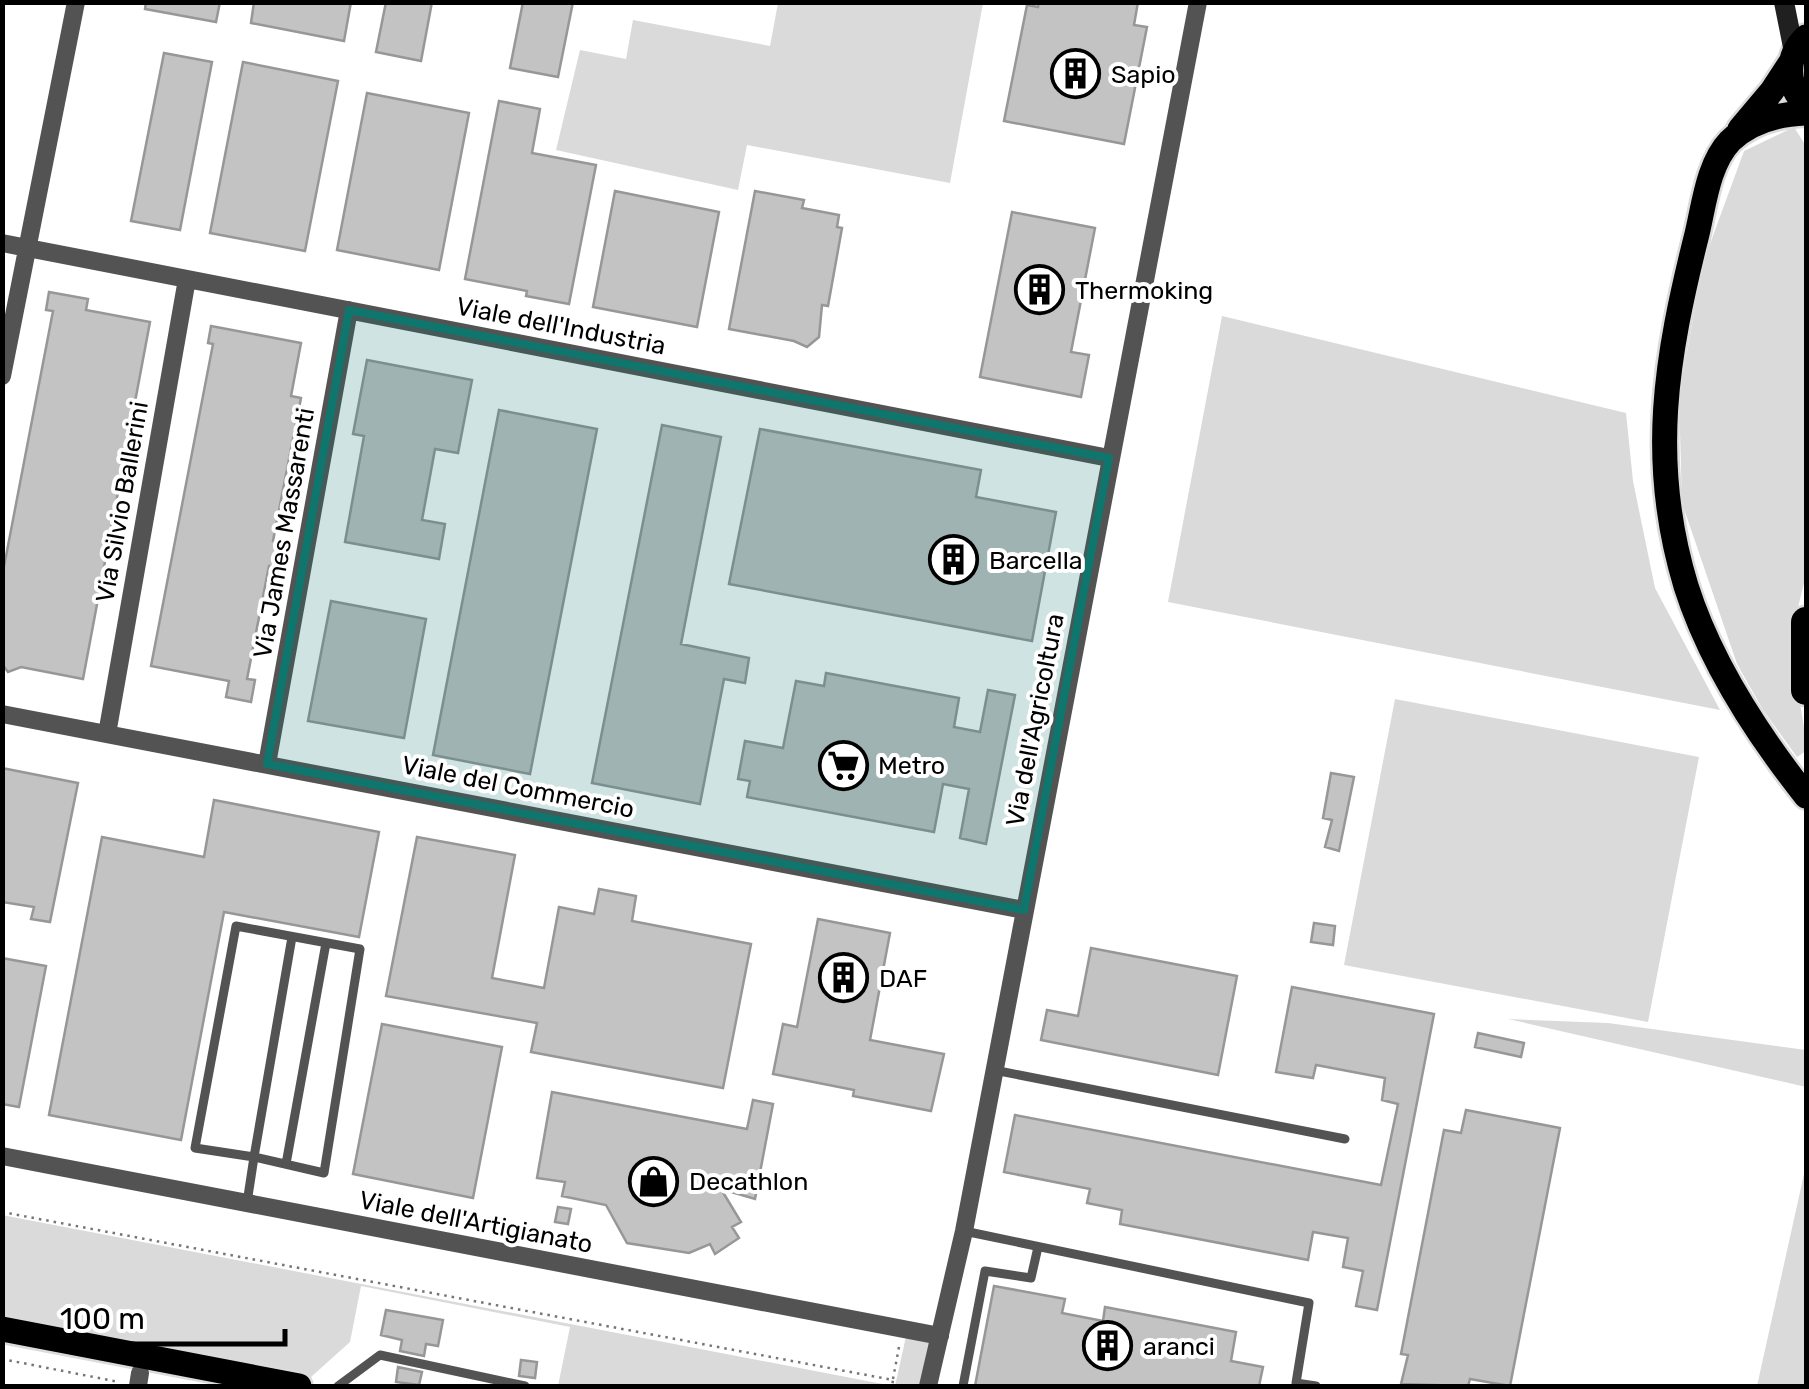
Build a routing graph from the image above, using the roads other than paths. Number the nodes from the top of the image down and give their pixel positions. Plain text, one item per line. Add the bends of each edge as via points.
1 (76, 2) edge
2 (1198, 2) edge
3 (1784, 2) edge
4 (1797, 50) edge
5 (1806, 105) edge
6 (1806, 112) edge
7 (1731, 140) junction
8 (2, 242) edge
9 (26, 247) junction
10 (188, 278) junction
11 (349, 310) junction
12 (2, 376) edge
13 (1110, 458) junction
14 (1806, 622) edge
15 (1806, 690) edge
16 (2, 714) edge
17 (106, 734) junction
18 (267, 764) junction
19 (1805, 796) edge
20 (1024, 910) junction
21 (292, 937) junction
22 (326, 943) junction
23 (994, 1070) junction
24 (1345, 1139) dead end
25 (2, 1156) edge
26 (254, 1157) junction
27 (286, 1164) junction
28 (246, 1203) junction
29 (964, 1231) junction
30 (1038, 1247) junction
31 (2, 1329) edge
32 (940, 1336) junction
33 (2, 1346) edge
34 (138, 1381) edge
35 (212, 1386) edge
36 (299, 1386) edge
37 (338, 1386) edge
38 (525, 1386) edge
39 (928, 1386) edge
40 (963, 1386) edge
41 (1316, 1386) edge

1 - 9 street
2 - 13 street, Via dell'Agricoltura
3 - 4 main road
4 - 5 main road via 1794,88
4 - 7 main road
6 - 7 main road via 1778,114
7 - 19 main road via 1711,179 1676,326 1664,401 1664,482 1678,556 1705,636
8 - 9 street, Viale dell'Industria
9 - 10 street, Viale dell'Industria
9 - 12 street
10 - 11 street, Viale dell'Industria
10 - 17 street, Via Silvio Ballerini
11 - 13 street, Viale dell'Industria
11 - 18 street, Via James Massarenti
13 - 20 street, Via dell'Agricoltura
14 - 15 highway
16 - 17 street, Viale del Commercio
17 - 18 street, Viale del Commercio
18 - 20 street, Viale del Commercio
20 - 23 street, Via dell'Agricoltura
21 - 22 lane
21 - 26 lane
21 - 26 lane via 236,926 195,1148
22 - 27 lane
22 - 27 lane via 360,949 324,1173
23 - 24 lane
23 - 29 street, Via dell'Agricoltura
25 - 28 street, Viale dell'Artigianato
26 - 27 lane
26 - 28 lane
28 - 32 street, Viale dell'Artigianato
29 - 30 lane
29 - 32 street, Via dell'Agricoltura
30 - 40 lane via 1031,1278 985,1271
30 - 41 lane via 1309,1304 1296,1383
31 - 36 main road
32 - 39 street, Via dell'Agricoltura
33 - 34 main road
34 - 35 main road
37 - 38 lane via 380,1355

